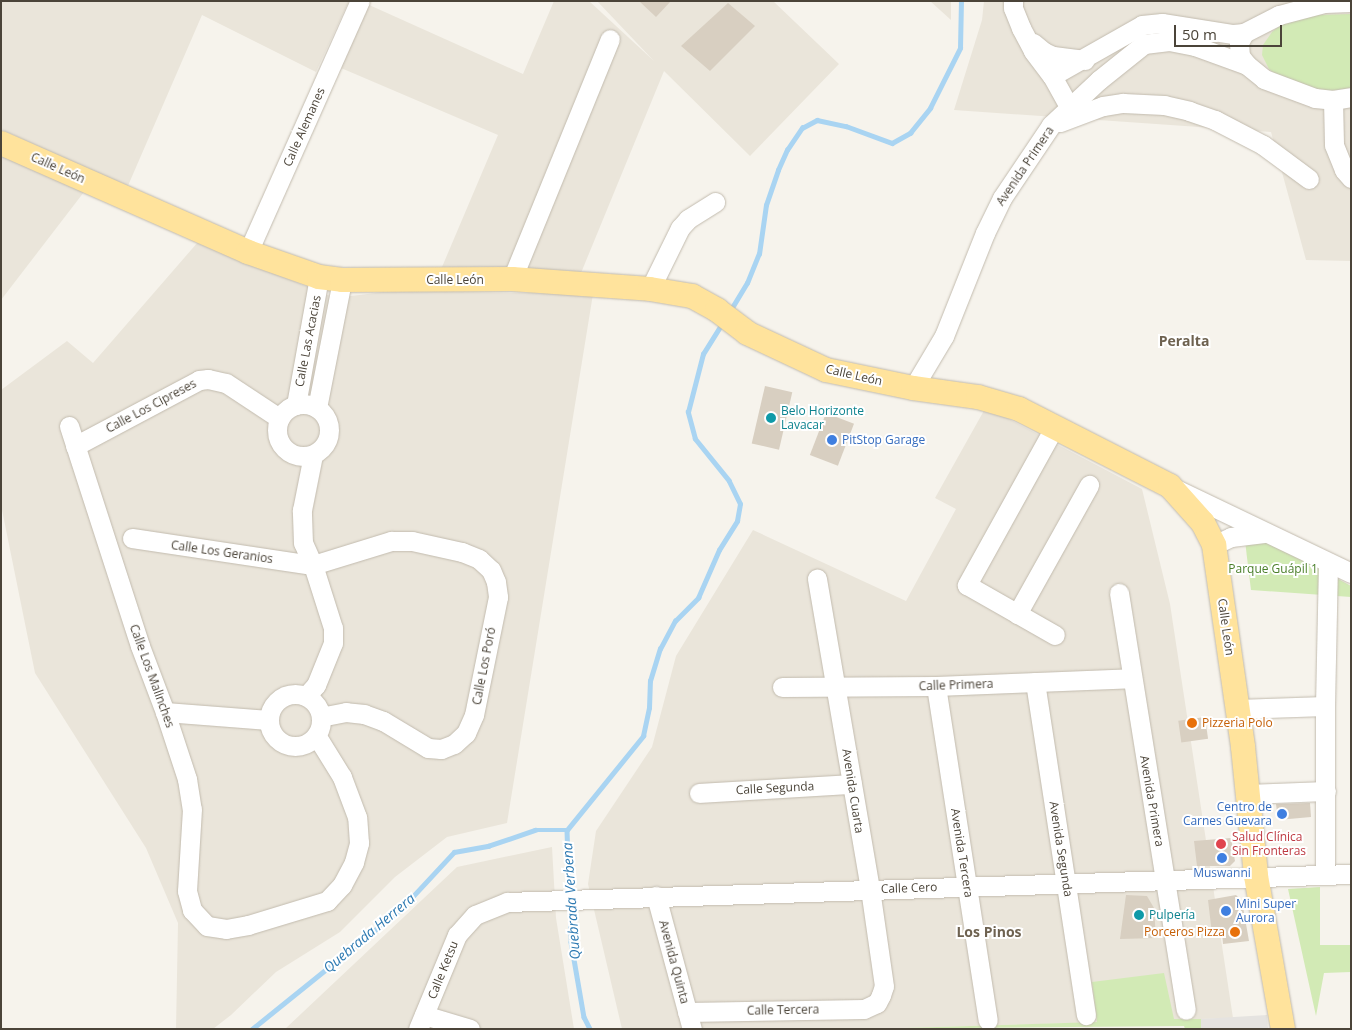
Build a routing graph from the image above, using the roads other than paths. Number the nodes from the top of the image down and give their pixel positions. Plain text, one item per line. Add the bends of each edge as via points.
1 (360, 1) edge
2 (1013, 1) edge
3 (1351, 2) edge
4 (1023, 32) junction
5 (1244, 32) junction
6 (610, 39) dead end
7 (1085, 59) junction
8 (1247, 65) junction
9 (1052, 76) junction
10 (1099, 80) junction
11 (1342, 98) edge
12 (1070, 109) junction
13 (1052, 125) junction
14 (1, 143) edge
15 (1351, 178) edge
16 (1309, 180) dead end
17 (715, 202) dead end
18 (248, 252) junction
19 (331, 279) junction
20 (512, 279) junction
21 (650, 288) junction
22 (913, 388) junction
23 (296, 405) junction
24 (317, 408) junction
25 (279, 418) junction
26 (69, 426) dead end
27 (1055, 426) junction
28 (75, 446) junction
29 (313, 455) junction
30 (1089, 485) dead end
31 (1170, 486) junction
32 (1264, 533) junction
33 (132, 538) dead end
34 (1214, 546) junction
35 (1328, 563) junction
36 (312, 565) junction
37 (1351, 573) edge
38 (817, 578) dead end
39 (1119, 593) dead end
40 (1017, 614) junction
41 (1055, 635) dead end
42 (1131, 678) junction
43 (1035, 682) junction
44 (936, 686) junction
45 (782, 687) dead end
46 (837, 687) junction
47 (306, 696) junction
48 (1325, 706) junction
49 (1237, 709) junction
50 (165, 712) junction
51 (321, 717) junction
52 (270, 720) junction
53 (316, 735) junction
54 (852, 784) junction
55 (1326, 791) junction
56 (699, 793) dead end
57 (1247, 794) junction
58 (1325, 874) junction
59 (1351, 874) edge
60 (1256, 876) junction
61 (1165, 878) junction
62 (1067, 884) junction
63 (967, 886) junction
64 (870, 889) junction
65 (656, 896) junction
66 (570, 900) joint
67 (877, 1003) joint
68 (1186, 1010) dead end
69 (1086, 1015) dead end
70 (988, 1020) dead end
71 (689, 1021) edge
72 (421, 1022) edge
73 (470, 1029) edge
74 (1283, 1029) edge

1 - 18 street, Calle Alemanes
2 - 4 street
3 - 5 street via 1300,8 1279,14
4 - 7 street via 1044,52 1065,59
4 - 9 street
5 - 7 street via 1233,34 1162,23 1142,25
5 - 8 street via 1239,43 1240,56
6 - 20 street
7 - 9 street
7 - 10 street
8 - 10 street, Avenida Primera via 1220,54 1169,41 1144,44
8 - 11 street, Avenida Primera via 1264,79 1283,88 1315,98
9 - 12 street
10 - 12 street, Avenida Primera
11 - 15 street via 1334,145 1344,170
12 - 13 street, Avenida Primera
13 - 16 street via 1103,106 1122,103 1180,109 1215,120 1263,145
13 - 22 street, Avenida Primera via 1002,198 944,336
14 - 18 main road, Calle León
17 - 21 street via 680,228
18 - 19 main road, Calle León
19 - 20 main road, Calle León
19 - 23 street, Calle Las Acacias
19 - 24 street, Calle Las Acacias
20 - 21 main road, Calle León
21 - 22 main road, Calle León via 692,296 747,333 826,370
22 - 27 main road, Calle León via 986,400 1019,409
23 - 24 street, Calle Las Acacias
23 - 25 street, Calle Las Acacias via 289,407
24 - 29 street via 328,421 330,429 325,446
25 - 28 street, Calle Los Cipreses via 226,384 200,380
25 - 29 street via 277,436 286,451 303,457
26 - 28 street, Calle Los Malinches
27 - 31 main road, Calle León
27 - 40 street via 967,585
28 - 50 street, Calle Los Malinches via 140,646
29 - 36 street via 302,510 303,543
30 - 40 street
31 - 32 street
31 - 34 main road, Calle León via 1203,523
32 - 34 street via 1231,537
32 - 35 street
33 - 36 street, Calle Los Geranios
34 - 49 main road, Calle León
35 - 37 street
35 - 48 street
36 - 47 street via 333,628 333,643 316,685
36 - 51 street, Calle Los Poró via 391,541 412,541 480,559 491,570 498,597 474,715 466,733 454,744 441,749 428,748 383,721 364,714 346,712
38 - 46 street, Avenida Cuarta
39 - 42 street, Avenida Primera
40 - 41 street
42 - 43 street, Calle Primera
42 - 61 street, Avenida Primera
43 - 44 street, Calle Primera
43 - 62 street, Avenida Segunda
44 - 46 street, Calle Primera
44 - 63 street, Avenida Tercera
45 - 46 street, Calle Primera
46 - 54 street, Avenida Cuarta
47 - 51 street via 318,708
47 - 52 street via 281,698 275,704
48 - 49 street
48 - 55 street
49 - 57 main road, Calle León
50 - 52 street
50 - 53 street, Calle Los Malinches via 187,779 192,809 187,891 192,910 207,926 226,929 328,901 342,885 354,862 359,843 356,817 342,777
51 - 53 street
52 - 53 street via 274,735 287,744 303,744
54 - 56 street, Calle Segunda
54 - 64 street, Avenida Cuarta
55 - 57 street
55 - 58 street
57 - 60 main road, Calle León
58 - 59 street
58 - 60 street
60 - 61 street, Calle Cero
60 - 74 main road, Calle León
61 - 62 street, Calle Cero
61 - 68 street, Avenida Primera
62 - 63 street, Calle Cero
62 - 69 street, Avenida Segunda
63 - 64 street, Calle Cero
63 - 70 street, Avenida Tercera
64 - 65 street, Calle Cero
64 - 67 street, Avenida Cuarta via 884,986
65 - 66 street, Calle Cero
65 - 71 street, Avenida Quinta
66 - 72 street, Calle Ketsu via 507,902 476,914 457,935
67 - 71 street, Calle Tercera via 864,1009
72 - 73 street

